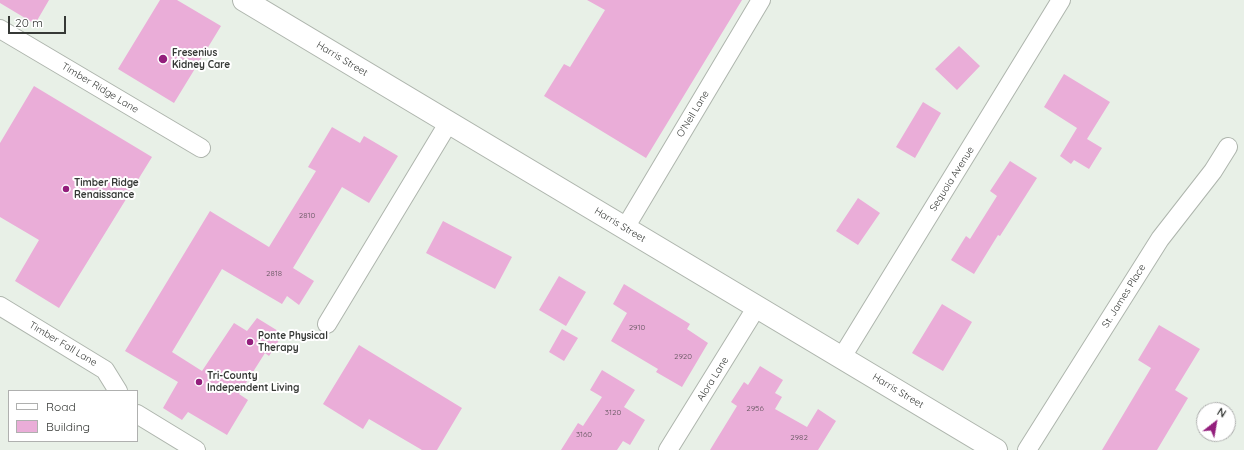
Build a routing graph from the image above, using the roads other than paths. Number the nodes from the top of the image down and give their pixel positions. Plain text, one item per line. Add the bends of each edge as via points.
1 (244, 0) edge
2 (761, 0) edge
3 (1061, 0) edge
4 (0, 29) edge
5 (449, 122) junction
6 (1228, 147) dead end
7 (201, 148) dead end
8 (625, 228) junction
9 (0, 306) edge
10 (756, 308) junction
11 (327, 324) dead end
12 (842, 357) junction
13 (117, 390) edge
14 (138, 415) edge
15 (196, 450) edge
16 (668, 450) edge
17 (996, 450) edge
18 (1027, 450) edge

1 - 5 main road, Harris Street
2 - 8 street, O'Neil Lane
3 - 12 street, Sequoia Avenue
4 - 7 street, Timber Ridge Lane
5 - 8 main road, Harris Street
5 - 11 street
6 - 18 street, St. James Place via 1213,171 1160,239
8 - 10 main road, Harris Street
9 - 13 street, Timber Fall Lane via 105,370
10 - 12 main road, Harris Street
10 - 16 street, Alora Lane
12 - 17 main road, Harris Street
14 - 15 street

